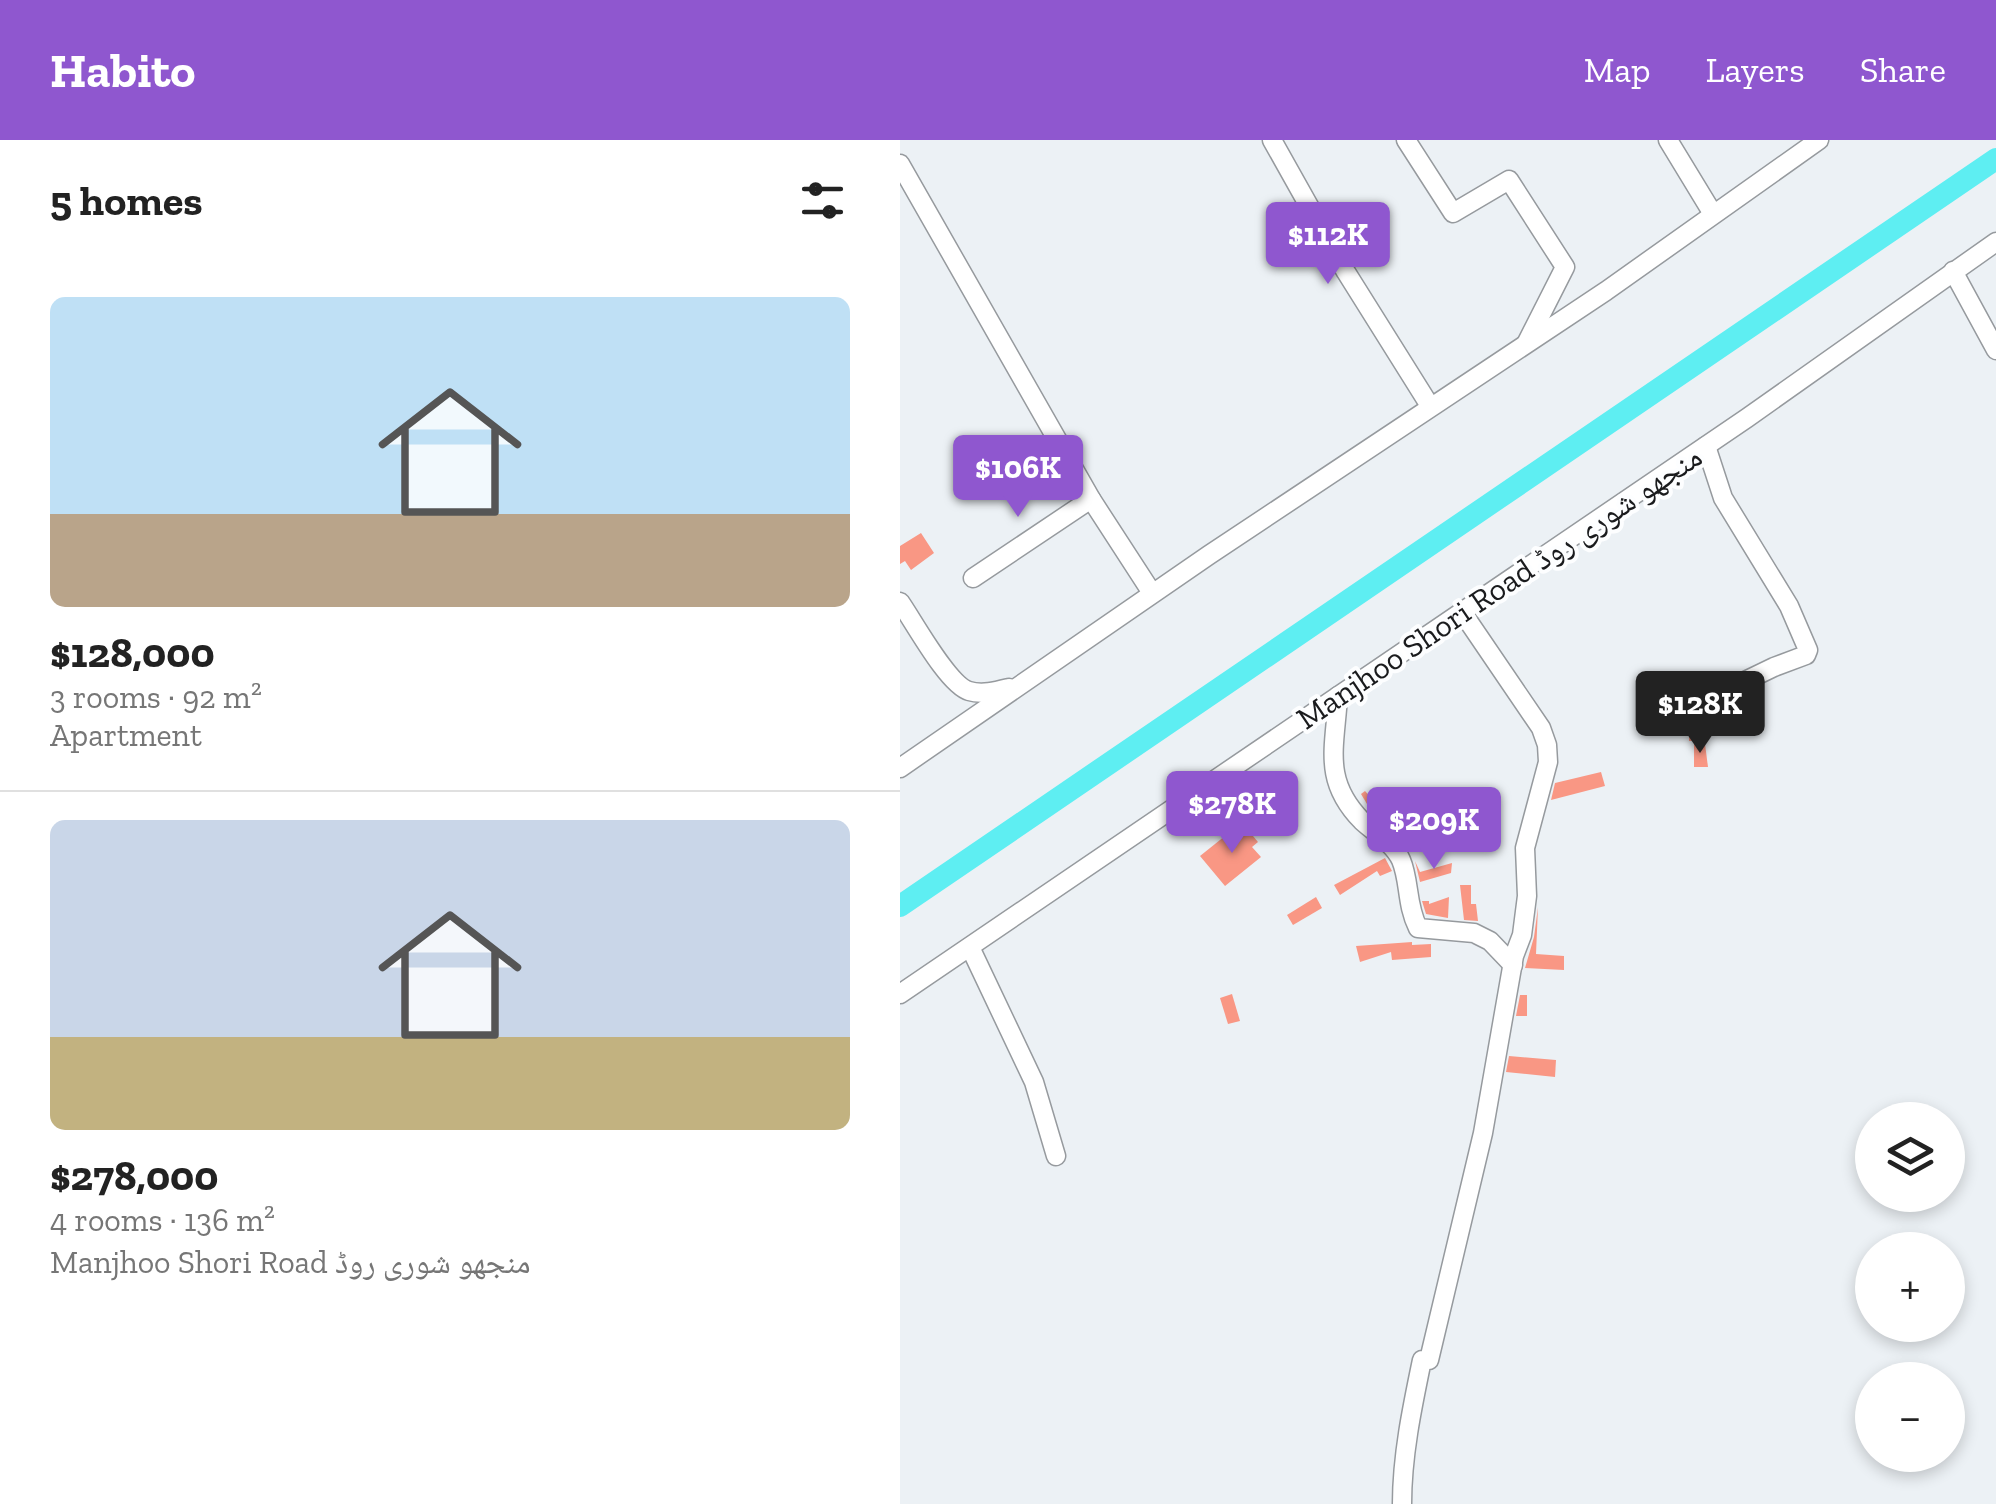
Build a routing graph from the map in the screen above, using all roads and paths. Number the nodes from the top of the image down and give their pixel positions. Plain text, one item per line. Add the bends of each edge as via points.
1 (1272, 140) edge
2 (1406, 140) edge
3 (1668, 140) edge
4 (1819, 140) edge
5 (900, 164) edge
6 (1713, 214) junction
7 (1996, 242) edge
8 (1953, 272) junction
9 (1526, 342) junction
10 (1996, 350) edge
11 (1430, 406) junction
12 (1706, 446) junction
13 (1091, 499) junction
14 (973, 578) dead end
15 (1152, 593) junction
16 (900, 602) edge
17 (1462, 612) junction
18 (1015, 687) junction
19 (1338, 696) junction
20 (1686, 709) dead end
21 (900, 768) edge
22 (970, 946) junction
23 (1513, 966) junction
24 (900, 994) edge
25 (1056, 1156) dead end
26 (1402, 1504) edge

1 - 11 street
2 - 9 street via 1453,213 1509,180 1565,266
3 - 6 street
4 - 6 street
5 - 13 street
6 - 9 street
7 - 8 street, Manjhoo Shori Road منجھو شوری روڈ
8 - 10 street
8 - 12 street, Manjhoo Shori Road منجھو شوری روڈ
9 - 11 street
11 - 15 street
12 - 17 street, Manjhoo Shori Road منجھو شوری روڈ
12 - 20 street via 1723,498 1808,650
13 - 14 street
13 - 15 street
15 - 18 street
16 - 18 street via 966,690
17 - 19 street, Manjhoo Shori Road منجھو شوری روڈ
17 - 23 street via 1546,745 1548,762 1525,848 1527,896
18 - 21 street
19 - 22 street, Manjhoo Shori Road منجھو شوری روڈ
19 - 23 street via 1338,789 1401,859 1418,928 1474,933
22 - 24 street, Manjhoo Shori Road منجھو شوری روڈ
22 - 25 street via 1034,1082
23 - 26 street via 1483,1133 1429,1360 1422,1360

